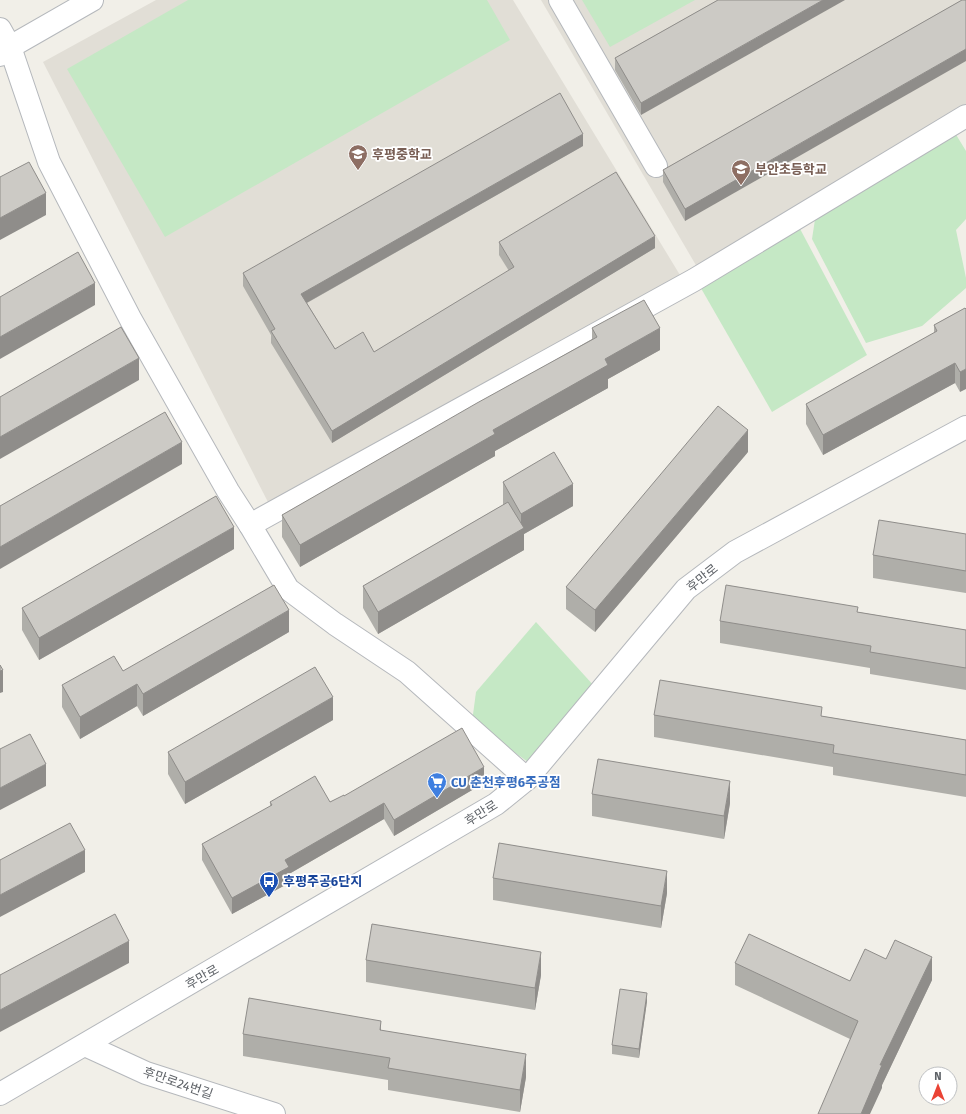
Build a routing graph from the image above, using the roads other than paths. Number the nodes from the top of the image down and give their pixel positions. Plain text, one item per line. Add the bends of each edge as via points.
1 (92, 0) edge
2 (560, 0) edge
3 (3, 43) edge
4 (966, 116) edge
5 (656, 166) dead end
6 (966, 427) edge
7 (250, 525) junction
8 (527, 779) junction
9 (86, 1045) junction
10 (0, 1094) edge
11 (274, 1114) edge

1 - 3 street
2 - 5 street
3 - 7 street via 49,162 131,320
4 - 7 street via 694,280
6 - 8 street, 후만로 via 735,552 686,589
7 - 8 street via 288,589 407,672
8 - 9 street, 후만로 via 496,804
9 - 10 street, 후만로
9 - 11 street, 후만로24번길 via 146,1073

